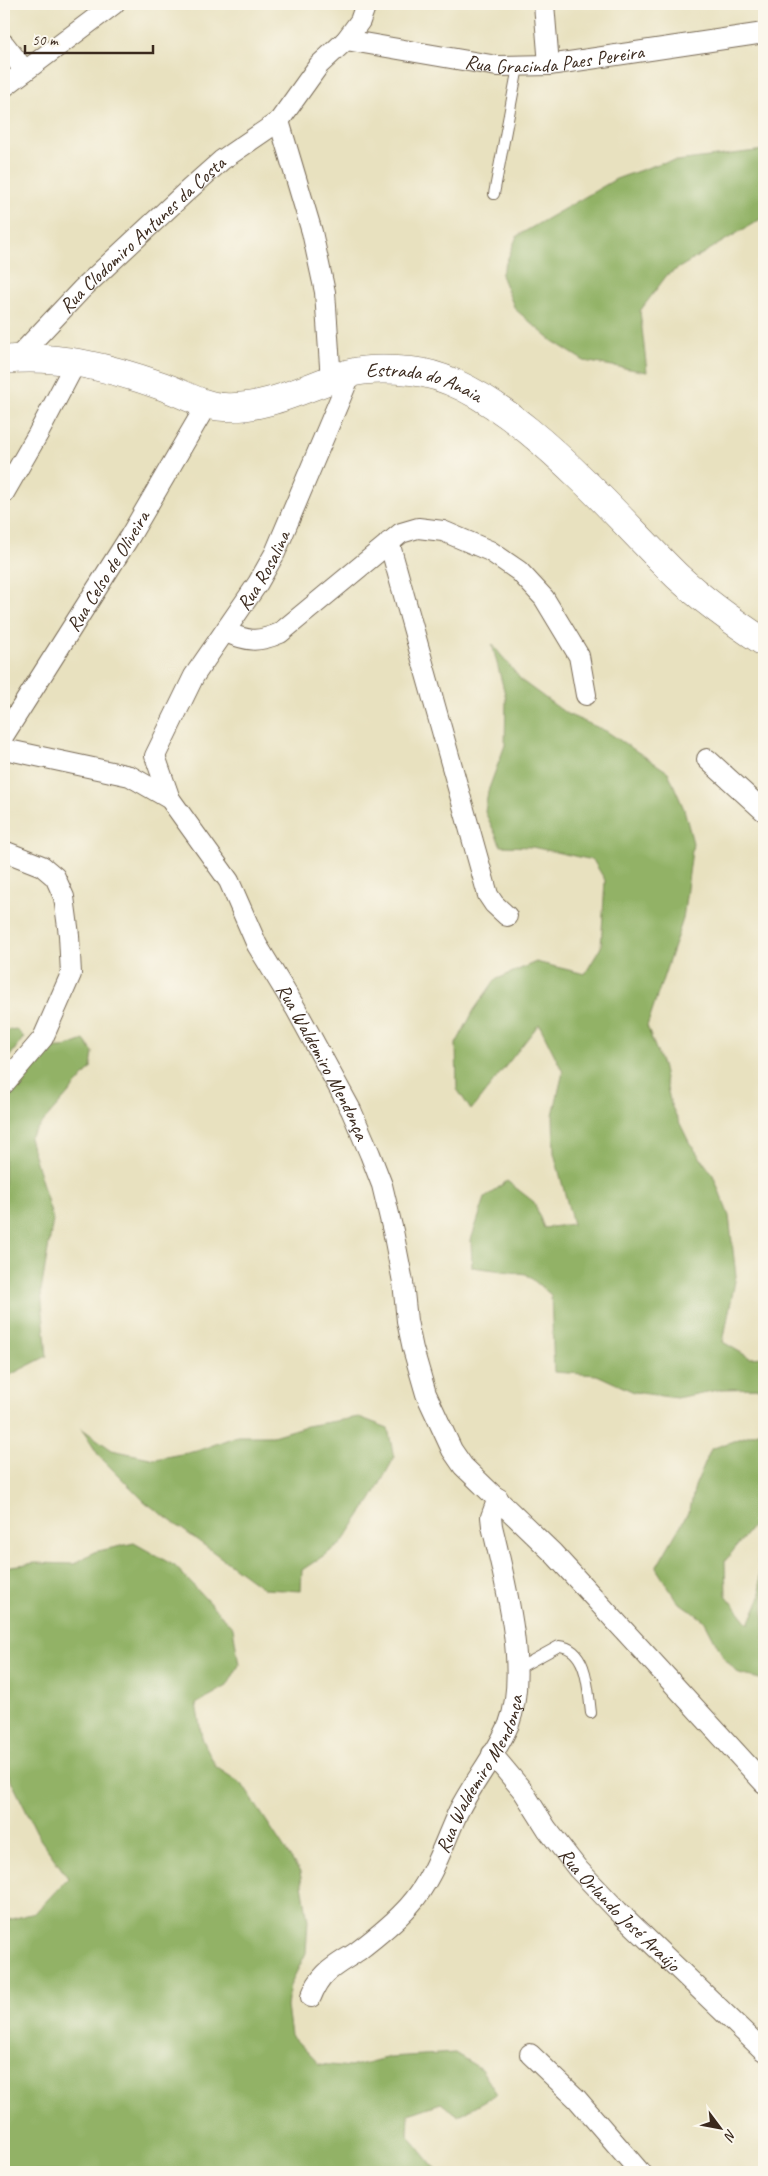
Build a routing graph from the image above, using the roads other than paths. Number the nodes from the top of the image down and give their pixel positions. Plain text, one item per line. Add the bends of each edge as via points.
1 (114, 4) edge
2 (366, 4) edge
3 (544, 4) edge
4 (764, 33) edge
5 (346, 40) junction
6 (4, 44) edge
7 (549, 64) junction
8 (518, 67) junction
9 (25, 70) junction
10 (4, 88) edge
11 (279, 121) junction
12 (494, 194) dead end
13 (10, 359) edge
14 (76, 362) junction
15 (341, 377) junction
16 (207, 404) junction
17 (4, 492) edge
18 (389, 542) junction
19 (225, 632) junction
20 (764, 642) edge
21 (586, 695) dead end
22 (4, 736) edge
23 (4, 749) edge
24 (155, 756) junction
25 (707, 759) dead end
26 (130, 776) junction
27 (170, 798) junction
28 (764, 811) edge
29 (4, 850) edge
30 (507, 916) dead end
31 (4, 1084) edge
32 (498, 1498) junction
33 (517, 1669) junction
34 (591, 1713) dead end
35 (492, 1754) junction
36 (764, 1783) edge
37 (311, 1998) dead end
38 (764, 2051) edge
39 (530, 2054) dead end
40 (640, 2172) edge

1 - 9 street
2 - 5 street, Rua Clodomiro Antunes da Costa via 360,20
3 - 7 street
4 - 7 street, Rua Gracinda Paes Pereira
5 - 8 street, Rua Gracinda Paes Pereira
5 - 11 street, Rua Clodomiro Antunes da Costa via 319,65
6 - 9 street
7 - 8 street, Rua Gracinda Paes Pereira
8 - 12 lane
9 - 10 street
11 - 13 street, Rua Clodomiro Antunes da Costa via 222,160
11 - 15 street via 312,232
13 - 14 street, Estrada do Anaia
14 - 16 street, Estrada do Anaia via 128,374
14 - 17 street
15 - 16 street, Estrada do Anaia via 243,407
15 - 19 street, Rua Rosalina via 275,553
15 - 20 street, Estrada do Anaia via 386,369 414,371 464,387 547,446 679,578
16 - 22 street, Rua Celso de Oliveira via 130,536
18 - 19 street via 280,633 265,639 248,640
18 - 21 street via 418,528 442,531 490,551 519,571 544,598 579,656
18 - 30 street via 488,895
19 - 24 street, Rua Rosalina via 194,676
23 - 26 street, Rua Waldemiro Mendonça
24 - 26 street, Rua Rosalina via 149,766
24 - 27 street
25 - 28 street
26 - 27 street, Rua Waldemiro Mendonça
27 - 32 street, Rua Waldemiro Mendonça via 229,881 257,945 351,1110 382,1185 404,1282 411,1340 426,1394 463,1466
29 - 31 street via 42,866 54,877 64,897 70,974 43,1038
32 - 33 street, Rua Waldemiro Mendonça via 491,1517 492,1526 510,1613
32 - 36 street, Rua Waldemiro Mendonça
33 - 34 lane via 560,1646 572,1650 580,1659
33 - 35 street, Rua Waldemiro Mendonça via 515,1703 505,1732
35 - 37 street, Rua Waldemiro Mendonça via 469,1790 436,1861 410,1906 330,1969 317,1982
35 - 38 street, Rua Orlando José Araújo via 523,1791 578,1869
39 - 40 street via 577,2099

